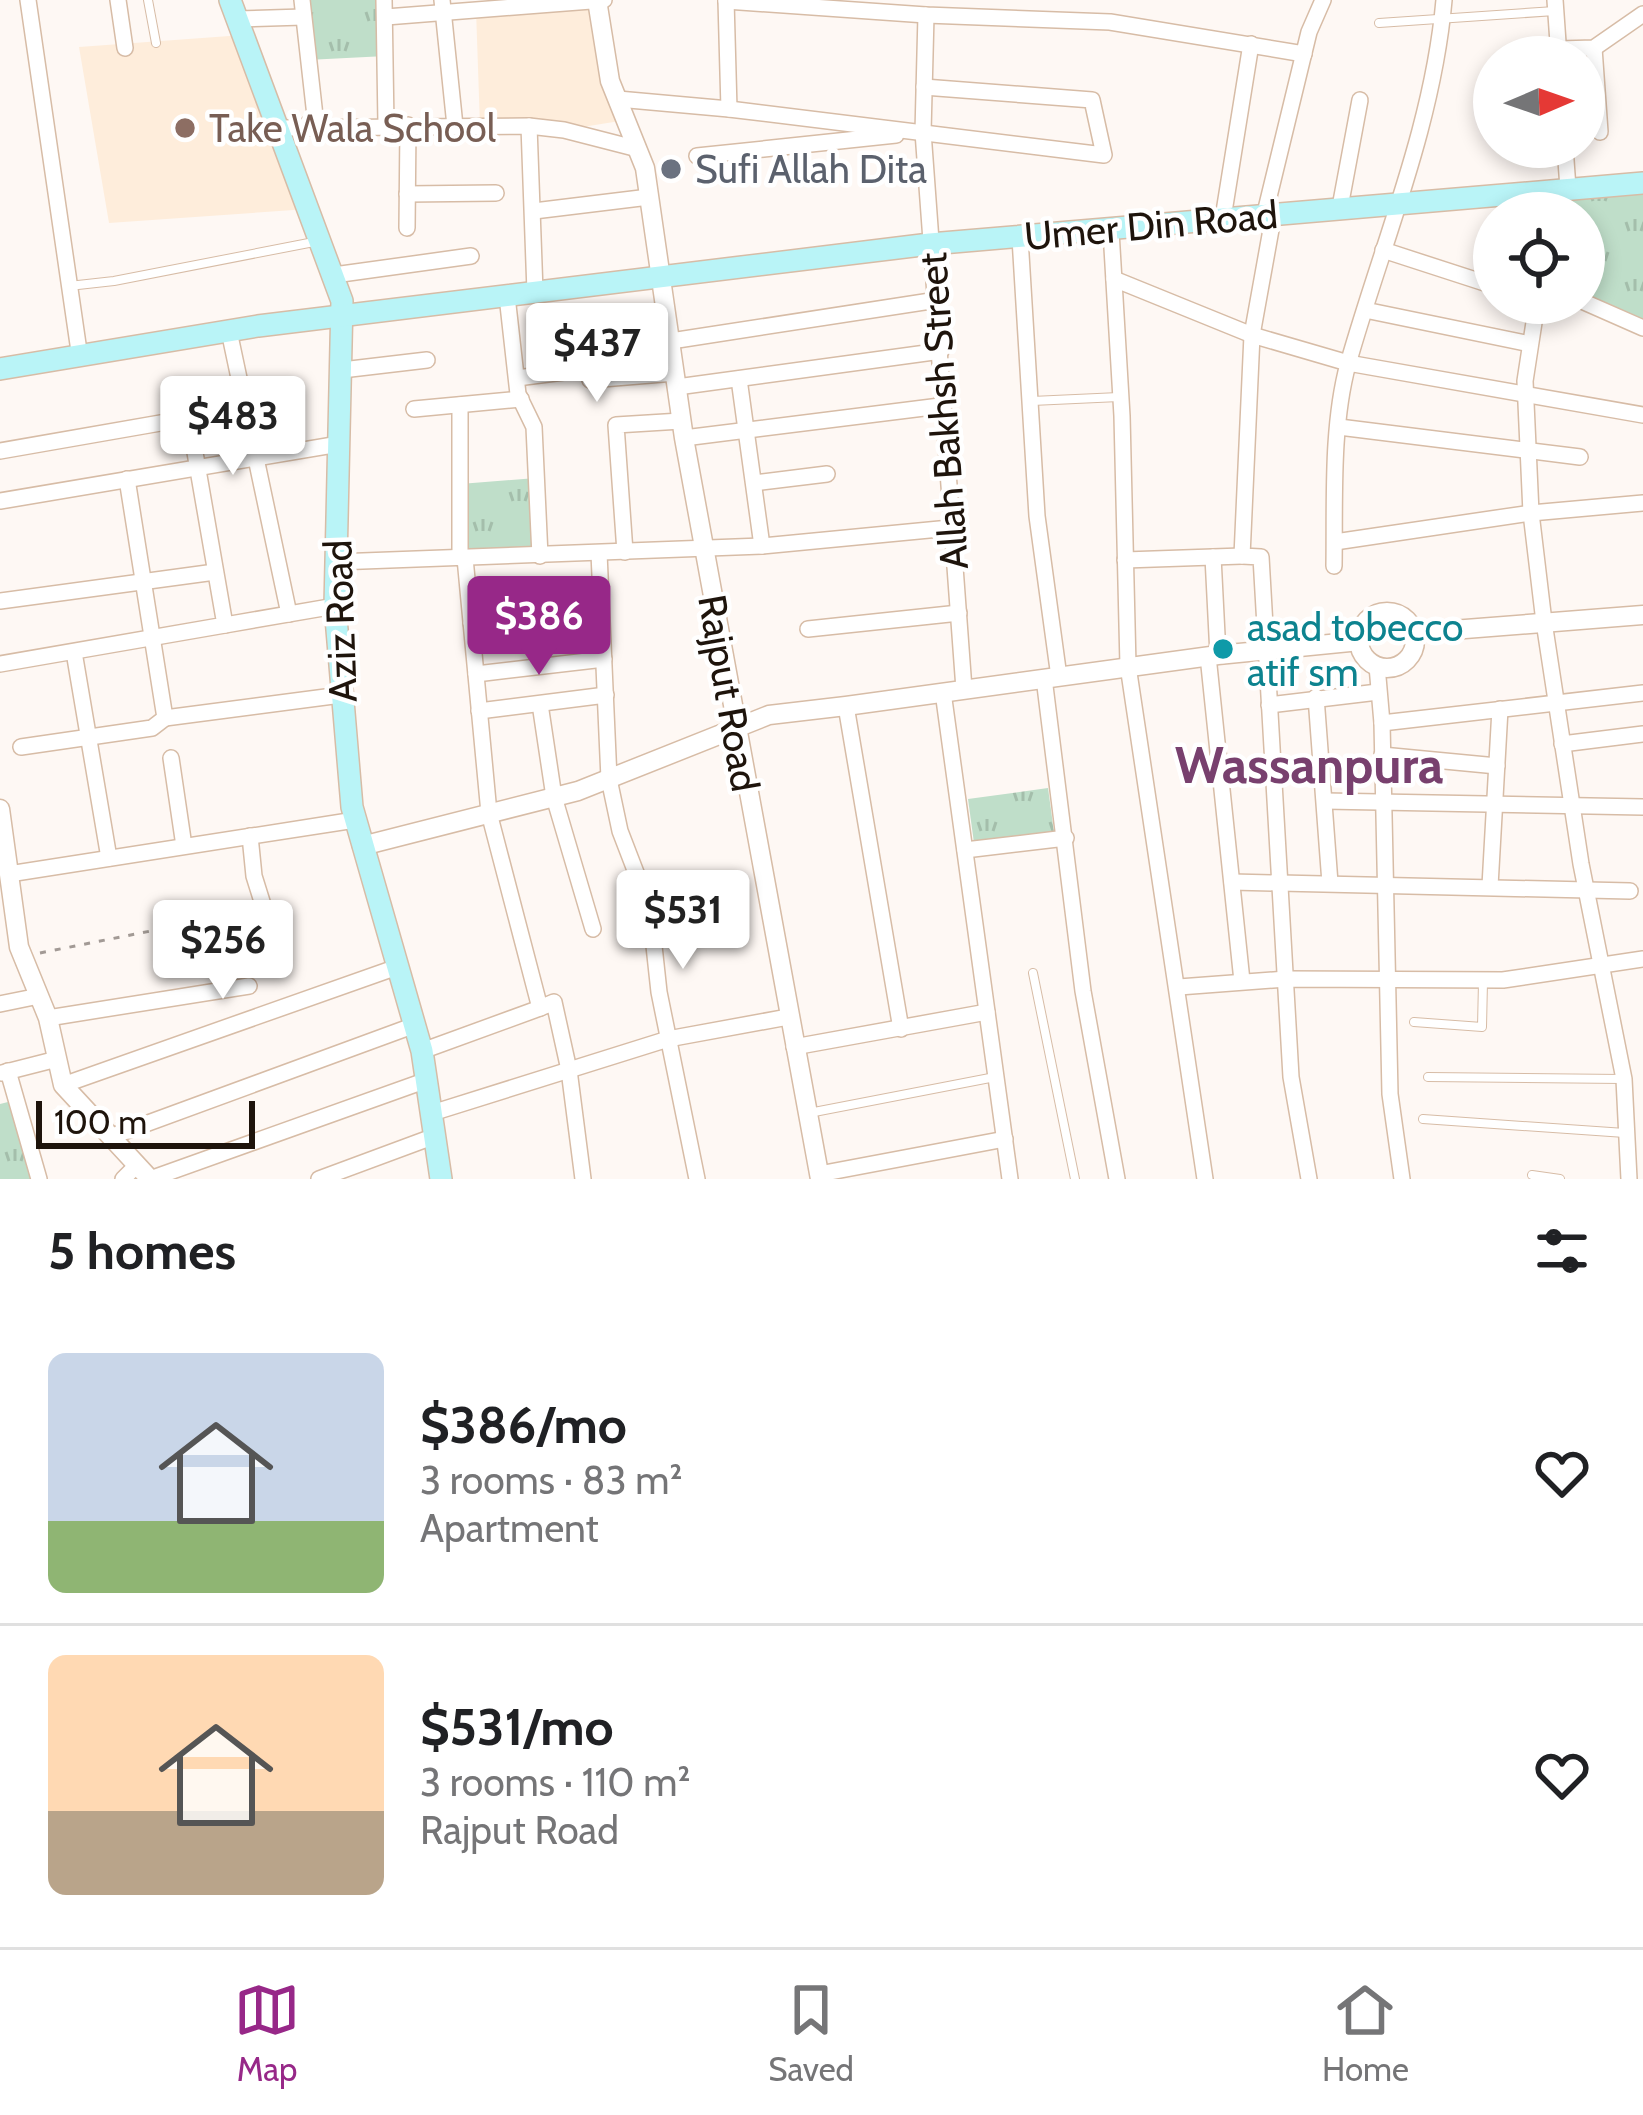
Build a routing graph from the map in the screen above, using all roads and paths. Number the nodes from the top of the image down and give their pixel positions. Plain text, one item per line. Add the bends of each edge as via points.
1 (28, 0) edge
2 (118, 0) edge
3 (148, 0) edge
4 (600, 0) edge
5 (726, 0) edge
6 (1322, 0) edge
7 (1444, 0) edge
8 (1556, 5) edge
9 (443, 6) edge
10 (303, 8) edge
11 (385, 8) edge
12 (233, 9) edge
13 (1643, 14) edge
14 (926, 15) junction
15 (1442, 18) junction
16 (1379, 23) dead end
17 (1558, 36) edge
18 (1605, 40) edge
19 (156, 44) dead end
20 (1251, 44) junction
21 (125, 48) dead end
22 (1304, 54) junction
23 (924, 87) junction
24 (617, 100) junction
25 (1360, 100) dead end
26 (729, 109) junction
27 (307, 125) junction
28 (386, 125) junction
29 (408, 125) junction
30 (455, 126) junction
31 (529, 126) junction
32 (278, 128) junction
33 (923, 132) junction
34 (638, 149) junction
35 (698, 156) dead end
36 (1567, 168) edge
37 (1643, 183) edge
38 (1568, 188) junction
39 (1560, 192) edge
40 (496, 193) dead end
41 (407, 194) junction
42 (649, 197) junction
43 (1401, 202) junction
44 (1473, 202) edge
45 (1340, 207) junction
46 (535, 211) junction
47 (1269, 213) junction
48 (1223, 218) junction
49 (407, 229) dead end
50 (1111, 231) junction
51 (1020, 238) junction
52 (321, 241) junction
53 (930, 244) junction
54 (1383, 250) junction
55 (471, 256) dead end
56 (334, 275) junction
57 (659, 276) junction
58 (1473, 279) edge
59 (1114, 280) junction
60 (69, 286) junction
61 (535, 292) junction
62 (507, 296) junction
63 (938, 300) junction
64 (1365, 310) junction
65 (1605, 311) edge
66 (344, 318) junction
67 (1533, 324) edge
68 (1643, 328) edge
69 (230, 331) junction
70 (1252, 335) junction
71 (671, 341) junction
72 (1530, 344) junction
73 (941, 351) junction
74 (80, 358) junction
75 (427, 360) dead end
76 (1348, 363) junction
77 (0, 369) edge
78 (342, 370) junction
79 (517, 378) junction
80 (740, 379) junction
81 (676, 380) junction
82 (1525, 394) junction
83 (1121, 397) junction
84 (521, 400) junction
85 (1030, 401) junction
86 (460, 405) junction
87 (940, 406) junction
88 (414, 409) dead end
89 (1643, 415) edge
90 (1339, 427) junction
91 (682, 429) junction
92 (744, 430) junction
93 (339, 444) junction
94 (1528, 450) junction
95 (0, 451) edge
96 (1580, 457) dead end
97 (255, 458) junction
98 (196, 468) junction
99 (827, 474) dead end
100 (127, 479) junction
101 (754, 483) junction
102 (0, 501) edge
103 (1643, 502) edge
104 (1532, 513) junction
105 (950, 528) junction
106 (1335, 542) junction
107 (762, 546) junction
108 (705, 548) junction
109 (625, 552) junction
110 (599, 553) junction
111 (540, 556) junction
112 (1242, 556) junction
113 (1214, 557) junction
114 (462, 558) junction
115 (1125, 560) junction
116 (336, 562) junction
117 (1334, 566) dead end
118 (215, 572) junction
119 (144, 584) junction
120 (0, 601) edge
121 (335, 606) junction
122 (958, 613) junction
123 (289, 614) junction
124 (1643, 615) edge
125 (539, 619) dead end
126 (471, 622) junction
127 (1544, 622) junction
128 (225, 625) junction
129 (808, 629) dead end
130 (1414, 632) junction
131 (153, 638) junction
132 (1360, 641) junction
133 (1264, 649) junction
134 (74, 652) junction
135 (1213, 655) junction
136 (604, 659) junction
137 (0, 664) edge
138 (1128, 666) junction
139 (1377, 666) junction
140 (476, 674) junction
141 (1052, 678) junction
142 (964, 689) junction
143 (943, 692) junction
144 (1378, 692) junction
145 (1643, 693) edge
146 (341, 695) junction
147 (606, 695) junction
148 (1316, 697) junction
149 (1555, 701) junction
150 (540, 704) junction
151 (1269, 705) junction
152 (845, 706) junction
153 (1500, 709) junction
154 (479, 711) junction
155 (165, 718) junction
156 (1382, 723) junction
157 (735, 728) junction
158 (1643, 734) edge
159 (90, 736) junction
160 (1562, 744) junction
161 (21, 747) dead end
162 (1382, 755) junction
163 (171, 758) dead end
164 (1497, 766) junction
165 (609, 779) junction
166 (554, 797) junction
167 (1325, 801) junction
168 (1382, 802) junction
169 (1495, 804) junction
170 (1572, 805) junction
171 (1643, 807) edge
172 (489, 813) junction
173 (355, 820) junction
174 (1, 822) edge
175 (250, 836) junction
176 (1066, 838) junction
177 (184, 846) junction
178 (362, 846) junction
179 (965, 850) junction
180 (110, 858) junction
181 (9, 874) junction
182 (1232, 882) junction
183 (1282, 883) junction
184 (1330, 884) junction
185 (1382, 884) junction
186 (1490, 886) junction
187 (1586, 888) junction
188 (1630, 891) dead end
189 (220, 917) dead end
190 (592, 929) dead end
191 (0, 936) edge
192 (21, 952) junction
193 (279, 956) dead end
194 (1643, 959) edge
195 (400, 966) junction
196 (1601, 966) junction
197 (1033, 973) dead end
198 (1286, 980) junction
199 (1384, 980) junction
200 (1242, 981) junction
201 (1484, 981) junction
202 (249, 986) dead end
203 (1179, 987) junction
204 (39, 996) junction
205 (0, 1004) edge
206 (540, 1008) junction
207 (987, 1012) junction
208 (788, 1017) junction
209 (48, 1018) junction
210 (1414, 1022) dead end
211 (415, 1025) junction
212 (901, 1029) junction
213 (668, 1039) junction
214 (794, 1047) junction
215 (422, 1051) junction
216 (57, 1059) junction
217 (569, 1070) junction
218 (4, 1072) edge
219 (996, 1076) junction
220 (1429, 1077) dead end
221 (1643, 1077) edge
222 (1624, 1079) junction
223 (427, 1080) junction
224 (63, 1085) junction
225 (808, 1113) junction
226 (1423, 1119) dead end
227 (433, 1124) junction
228 (1627, 1133) junction
229 (110, 1137) junction
230 (1005, 1139) junction
231 (140, 1175) edge
232 (1532, 1175) dead end
233 (820, 1176) edge
234 (39, 1179) edge
235 (319, 1179) edge
236 (441, 1179) edge
237 (584, 1179) edge
238 (697, 1179) edge
239 (1010, 1179) edge
240 (1075, 1179) edge
241 (1117, 1179) edge
242 (1205, 1179) edge
243 (1309, 1179) edge
244 (1402, 1179) edge
245 (1560, 1179) edge
246 (1629, 1179) edge

1 - 60 street
2 - 21 street
3 - 19 lane
4 - 9 street
4 - 24 street, Rajput Road
5 - 14 street
5 - 26 street
6 - 22 street
7 - 15 street
8 - 15 lane
8 - 17 street
9 - 11 street
9 - 30 street
10 - 12 street
10 - 27 street via 315,116
11 - 28 street
12 - 32 main road, Aziz Road
13 - 18 street
14 - 20 street via 1110,22
14 - 23 street, Allah Bakhsh Street
15 - 16 lane
15 - 43 street
20 - 22 street
20 - 48 street
22 - 47 street
23 - 33 street, Allah Bakhsh Street
23 - 33 street via 1092,100 1104,155
24 - 26 street
24 - 34 street, Rajput Road
25 - 45 street
26 - 33 street
27 - 28 street
27 - 32 street
28 - 29 street
29 - 30 street
29 - 41 street
30 - 31 street
31 - 34 street
31 - 46 street
32 - 52 main road, Aziz Road
33 - 35 street
33 - 53 street, Allah Bakhsh Street
34 - 42 street, Rajput Road
36 - 38 street
37 - 38 main road, Umer Din Road
38 - 39 main road, Umer Din Road
40 - 41 street
41 - 49 street
42 - 46 street
42 - 57 street, Rajput Road
43 - 44 main road, Umer Din Road
43 - 45 main road, Umer Din Road
43 - 54 street
45 - 47 main road, Umer Din Road
46 - 61 street
47 - 48 main road, Umer Din Road
47 - 70 street
48 - 50 main road, Umer Din Road
50 - 51 main road, Umer Din Road
50 - 59 street
51 - 53 main road, Umer Din Road
51 - 85 street
52 - 56 main road, Aziz Road
52 - 60 lane
53 - 57 main road, Umer Din Road
53 - 63 street, Allah Bakhsh Street
54 - 58 street
54 - 64 street
55 - 56 street
56 - 66 main road, Aziz Road
57 - 61 main road, Umer Din Road
57 - 71 street, Rajput Road
59 - 70 street
59 - 83 street
60 - 74 street
61 - 62 main road, Umer Din Road
62 - 66 main road, Umer Din Road
62 - 79 street
63 - 71 street
63 - 73 street, Allah Bakhsh Street
64 - 72 street
64 - 76 street
65 - 68 street
66 - 69 main road, Umer Din Road
66 - 78 main road, Aziz Road
67 - 72 street
69 - 74 main road, Umer Din Road
69 - 97 street
70 - 76 street
70 - 112 street
71 - 81 street, Rajput Road
72 - 82 street
73 - 80 street
73 - 87 street, Allah Bakhsh Street
74 - 77 main road, Umer Din Road
75 - 78 street
76 - 82 street
76 - 90 street
78 - 93 main road, Aziz Road
79 - 81 street via 587,368 590,380
79 - 84 street
80 - 81 street
80 - 92 street
81 - 91 street, Rajput Road
82 - 89 street
82 - 94 street
83 - 85 lane
83 - 115 street
84 - 86 street
84 - 111 street via 534,428
85 - 141 street
86 - 88 street
86 - 114 street
87 - 92 street
87 - 105 street, Allah Bakhsh Street
90 - 94 street
90 - 106 street
91 - 92 street
91 - 108 street, Rajput Road
91 - 109 street via 616,425
92 - 101 street
93 - 97 street
93 - 116 main road, Aziz Road
94 - 96 street
94 - 104 street
95 - 98 street via 189,418
97 - 98 street
97 - 123 street
98 - 100 street
98 - 118 street
99 - 101 street
100 - 102 street
100 - 119 street
101 - 107 street
103 - 104 street
104 - 106 street
104 - 127 street
105 - 107 street
105 - 122 street, Allah Bakhsh Street
106 - 117 street
107 - 108 street
108 - 109 street
108 - 157 street, Rajput Road
109 - 110 street
110 - 111 street
110 - 136 street
111 - 114 street
112 - 113 street
112 - 133 street via 1261,557
113 - 115 street
113 - 135 street
114 - 116 street
114 - 126 street
115 - 138 street
116 - 121 main road, Aziz Road
118 - 119 street
118 - 128 street
119 - 120 street
119 - 131 street
121 - 123 street
121 - 146 main road, Aziz Road
122 - 129 street
122 - 142 street, Allah Bakhsh Street
123 - 128 street
124 - 127 street
125 - 126 street
126 - 140 street
127 - 130 street
127 - 149 street
128 - 131 street
130 - 132 street via 1386,612 1367,621
130 - 139 street via 1408,658
131 - 134 street
131 - 155 street
132 - 133 street
132 - 139 street
133 - 135 street
133 - 151 street
134 - 137 street
134 - 159 street
135 - 138 street
135 - 182 street
136 - 140 street
136 - 147 street
138 - 141 street
138 - 203 street
139 - 144 street
140 - 154 street
141 - 142 street
141 - 176 street
142 - 143 street
143 - 152 street
143 - 179 street
144 - 148 street
144 - 156 street
145 - 149 street
146 - 155 street
146 - 173 main road, Aziz Road
147 - 150 street
147 - 165 street
148 - 151 street
148 - 167 street
149 - 153 street
149 - 160 street
150 - 154 street
150 - 166 street
151 - 183 street
152 - 157 street
152 - 212 street
153 - 156 street
153 - 164 street
154 - 172 street
155 - 159 street via 152,728
156 - 162 street
157 - 165 street
157 - 208 street, Rajput Road
158 - 160 street
159 - 161 street
159 - 180 street
160 - 170 street
162 - 164 street
162 - 168 street
163 - 177 street
164 - 169 street
165 - 166 street
165 - 213 street via 650,909
166 - 172 street
166 - 190 street
167 - 168 street
167 - 184 street
168 - 169 street
168 - 185 street
169 - 170 street
169 - 186 street
170 - 171 street
170 - 187 street
172 - 178 street
172 - 206 street
173 - 175 street
173 - 178 main road, Aziz Road
174 - 181 street
175 - 177 street
175 - 193 street
176 - 179 street
176 - 241 street
177 - 180 street
178 - 195 main road, Aziz Road
179 - 207 street
180 - 181 street
181 - 192 street
182 - 183 street
182 - 200 street
183 - 184 street
183 - 198 street
184 - 185 street
185 - 186 street
185 - 199 street
186 - 187 street
187 - 188 street
187 - 196 street
189 - 192 path
191 - 192 street
192 - 204 street
194 - 196 street
195 - 211 main road, Aziz Road
195 - 224 street
196 - 201 street
196 - 222 street
197 - 240 lane
198 - 199 street
198 - 200 street
198 - 243 street via 1291,1077
199 - 201 street
199 - 244 street
200 - 203 street
201 - 210 lane via 1482,1027
202 - 209 street
203 - 242 street
204 - 205 street
204 - 209 street
206 - 215 street
206 - 217 street via 554,1002
207 - 212 street
207 - 219 street
208 - 213 street
208 - 214 street, Rajput Road
209 - 216 street
211 - 215 main road, Aziz Road
211 - 229 street
212 - 214 street
213 - 217 street
213 - 238 street
214 - 225 street, Rajput Road
215 - 223 main road, Aziz Road
216 - 218 street
216 - 224 street
217 - 227 street
217 - 237 street
218 - 234 street
219 - 225 lane
219 - 230 street
220 - 222 lane
221 - 222 street
222 - 228 street
223 - 227 main road, Aziz Road
223 - 231 street
224 - 229 street
225 - 233 street, Rajput Road
226 - 228 lane
227 - 235 street
227 - 236 main road, Aziz Road
228 - 246 street
229 - 231 street
230 - 233 street
230 - 239 street
232 - 245 lane

